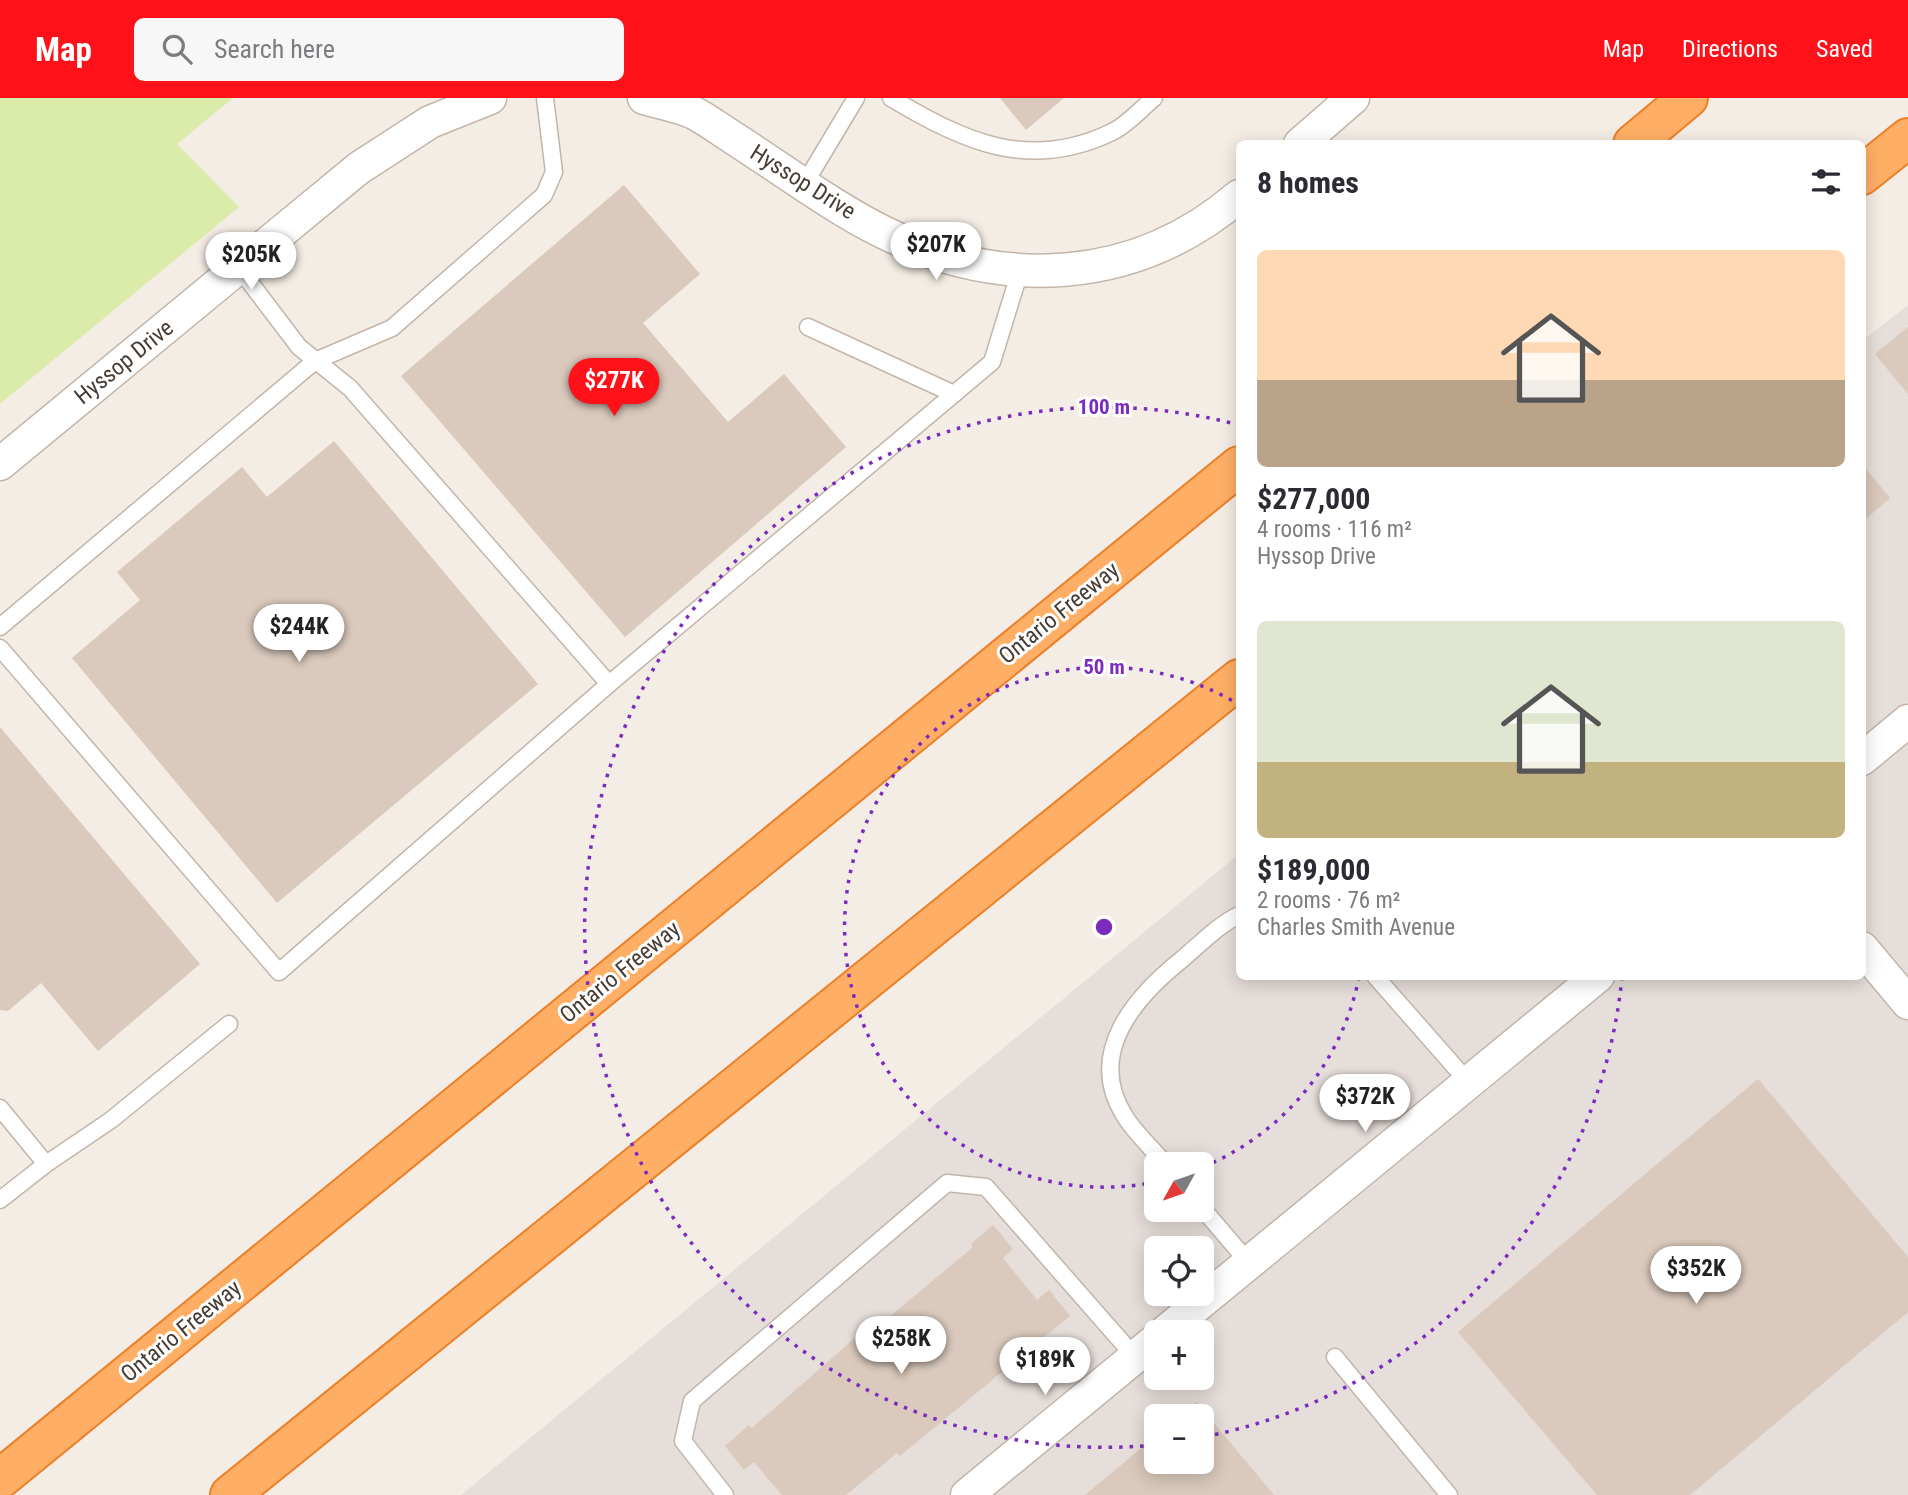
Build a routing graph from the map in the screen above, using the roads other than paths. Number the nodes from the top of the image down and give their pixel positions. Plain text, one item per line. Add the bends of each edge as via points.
1 (490, 98) edge
2 (545, 98) edge
3 (644, 98) edge
4 (856, 98) edge
5 (891, 98) edge
6 (1154, 98) edge
7 (1353, 98) edge
8 (1688, 98) edge
9 (1908, 138) edge
10 (1305, 140) edge
11 (1638, 140) edge
12 (1866, 172) edge
13 (805, 183) junction
14 (1236, 199) edge
15 (239, 268) junction
16 (1020, 271) junction
17 (808, 327) dead end
18 (315, 361) junction
19 (954, 394) junction
20 (0, 464) edge
21 (1236, 468) edge
22 (0, 627) edge
23 (0, 648) edge
24 (1236, 681) edge
25 (609, 684) junction
26 (1908, 721) edge
27 (1866, 756) edge
28 (1236, 917) edge
29 (1866, 953) edge
30 (1379, 980) edge
31 (1593, 980) edge
32 (1908, 1003) edge
33 (229, 1024) dead end
34 (1469, 1083) junction
35 (0, 1108) edge
36 (1155, 1152) edge
37 (46, 1164) junction
38 (0, 1200) edge
39 (1214, 1222) edge
40 (1249, 1263) junction
41 (1180, 1320) edge
42 (1144, 1346) edge
43 (1144, 1350) edge
44 (1335, 1357) dead end
45 (0, 1479) edge
46 (230, 1495) edge
47 (726, 1495) edge
48 (967, 1495) edge
49 (1448, 1495) edge

1 - 15 street, Hyssop Drive via 430,122 359,168
2 - 18 lane via 554,172 544,195 392,328
3 - 13 street, Hyssop Drive via 694,113
4 - 13 lane
5 - 6 lane via 988,146 1049,152 1114,131
7 - 10 street
8 - 11 highway
9 - 12 highway
13 - 16 street, Hyssop Drive via 881,231 954,261
14 - 16 street, Hyssop Drive via 1216,216 1158,246 1093,268
15 - 18 lane via 299,347
15 - 20 street, Hyssop Drive
16 - 19 lane via 992,362
17 - 19 lane
18 - 22 lane
18 - 25 lane via 350,388
19 - 25 lane
21 - 45 highway, Ontario Freeway
23 - 25 lane via 279,972
24 - 46 highway
26 - 27 street
28 - 36 lane via 1153,983 1127,1016 1111,1052 1111,1078 1123,1114
29 - 32 street
30 - 34 lane
31 - 34 street
33 - 37 lane via 111,1120
34 - 40 street
35 - 37 lane
37 - 38 lane
39 - 40 lane
40 - 41 street
42 - 47 lane via 986,1187 947,1183 692,1401 682,1441
43 - 48 street
44 - 49 lane

